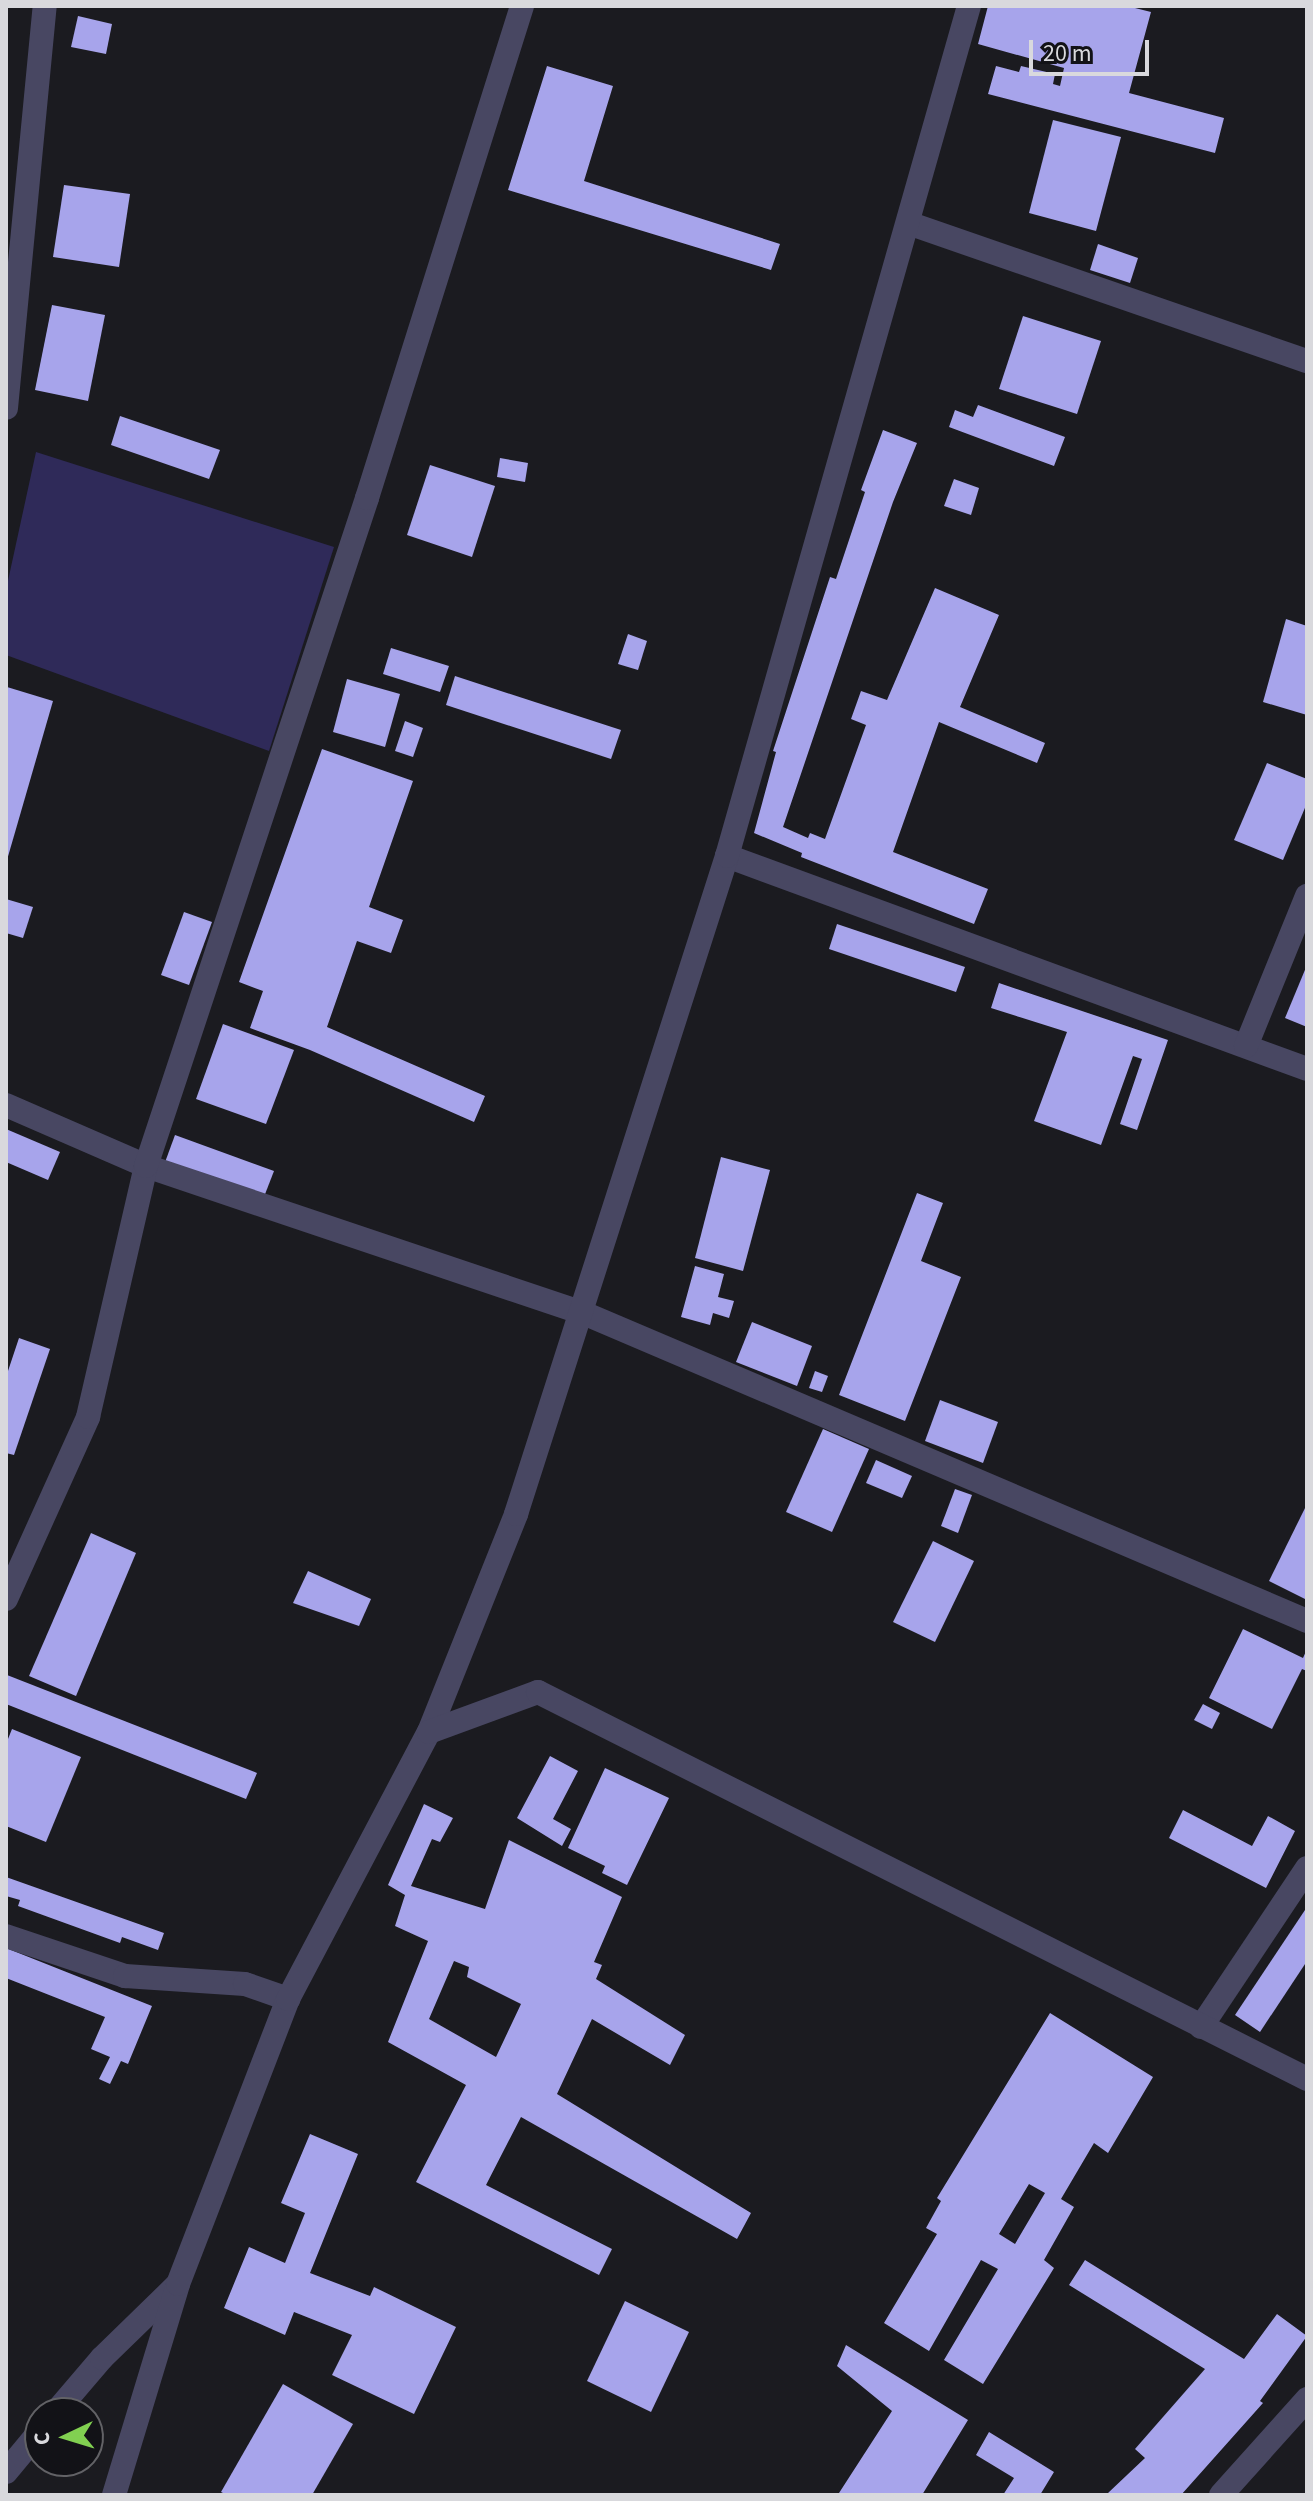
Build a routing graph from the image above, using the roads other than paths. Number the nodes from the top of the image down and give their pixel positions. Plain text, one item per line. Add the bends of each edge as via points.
1 (45, 6) edge
2 (522, 6) edge
3 (969, 6) edge
4 (908, 223) junction
5 (1307, 361) edge
6 (6, 408) edge
7 (727, 856) junction
8 (1307, 896) edge
9 (1246, 1046) junction
10 (1307, 1069) edge
11 (6, 1105) edge
12 (146, 1166) junction
13 (581, 1312) junction
14 (6, 1599) edge
15 (1307, 1621) edge
16 (429, 1732) junction
17 (1307, 1868) edge
18 (6, 1936) edge
19 (288, 1999) junction
20 (1201, 2027) junction
21 (1307, 2079) edge
22 (178, 2284) junction
23 (69, 2397) edge
24 (1307, 2399) edge
25 (24, 2450) edge
26 (6, 2472) edge
27 (114, 2495) edge
28 (1221, 2495) edge

1 - 6 street
2 - 12 street via 367,498
3 - 4 street
4 - 5 street
4 - 7 street
7 - 9 street
7 - 13 street
8 - 9 street
9 - 10 street
11 - 12 street
12 - 13 street
12 - 14 street via 88,1417
13 - 15 street
13 - 16 street via 516,1514
16 - 19 street
16 - 20 street via 538,1692
17 - 20 street
18 - 19 street via 125,1976 245,1984
19 - 22 street
20 - 21 street
22 - 23 street
22 - 27 street
24 - 28 street
25 - 26 street

